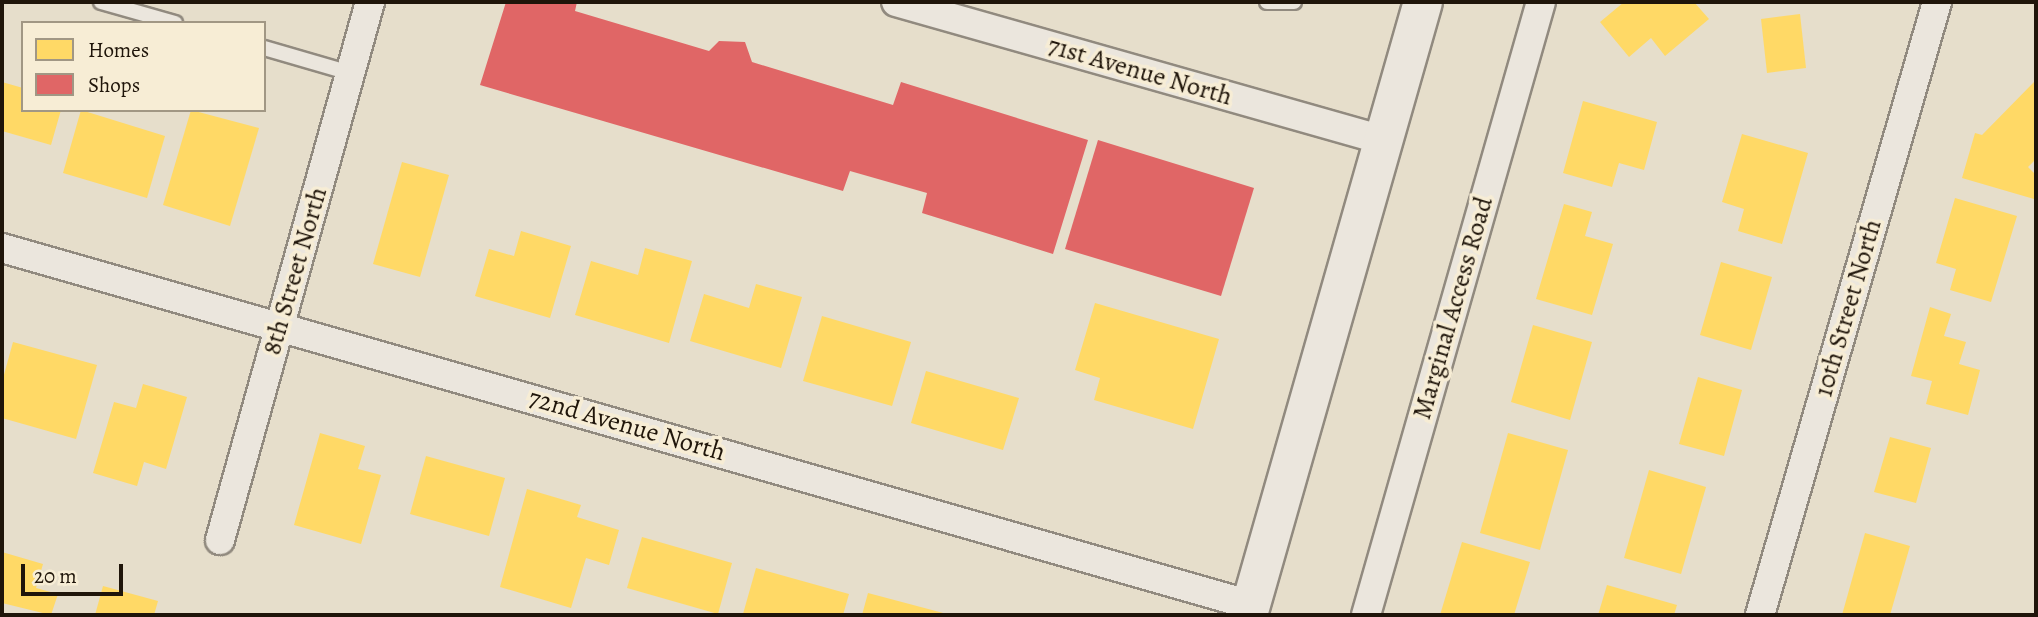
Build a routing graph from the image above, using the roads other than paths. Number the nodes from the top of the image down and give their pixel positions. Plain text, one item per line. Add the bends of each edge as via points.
1 (101, 2) edge
2 (370, 2) edge
3 (896, 2) edge
4 (1266, 2) edge
5 (1294, 2) edge
6 (1423, 2) edge
7 (1541, 2) edge
8 (1937, 2) edge
9 (168, 21) edge
10 (266, 49) edge
11 (350, 73) junction
12 (1383, 140) junction
13 (2, 248) edge
14 (280, 326) junction
15 (220, 540) dead end
16 (1250, 610) edge
17 (1366, 615) edge
18 (1760, 615) edge

1 - 9 lane
2 - 11 street, 8th Street North
3 - 12 street, 71st Avenue North
4 - 5 lane
6 - 12 main road
7 - 17 street, Marginal Access Road
8 - 18 street, 10th Street North
10 - 11 lane
11 - 14 street, 8th Street North
12 - 16 main road
13 - 14 street, 72nd Avenue North
14 - 15 street, 8th Street North
14 - 16 street, 72nd Avenue North

